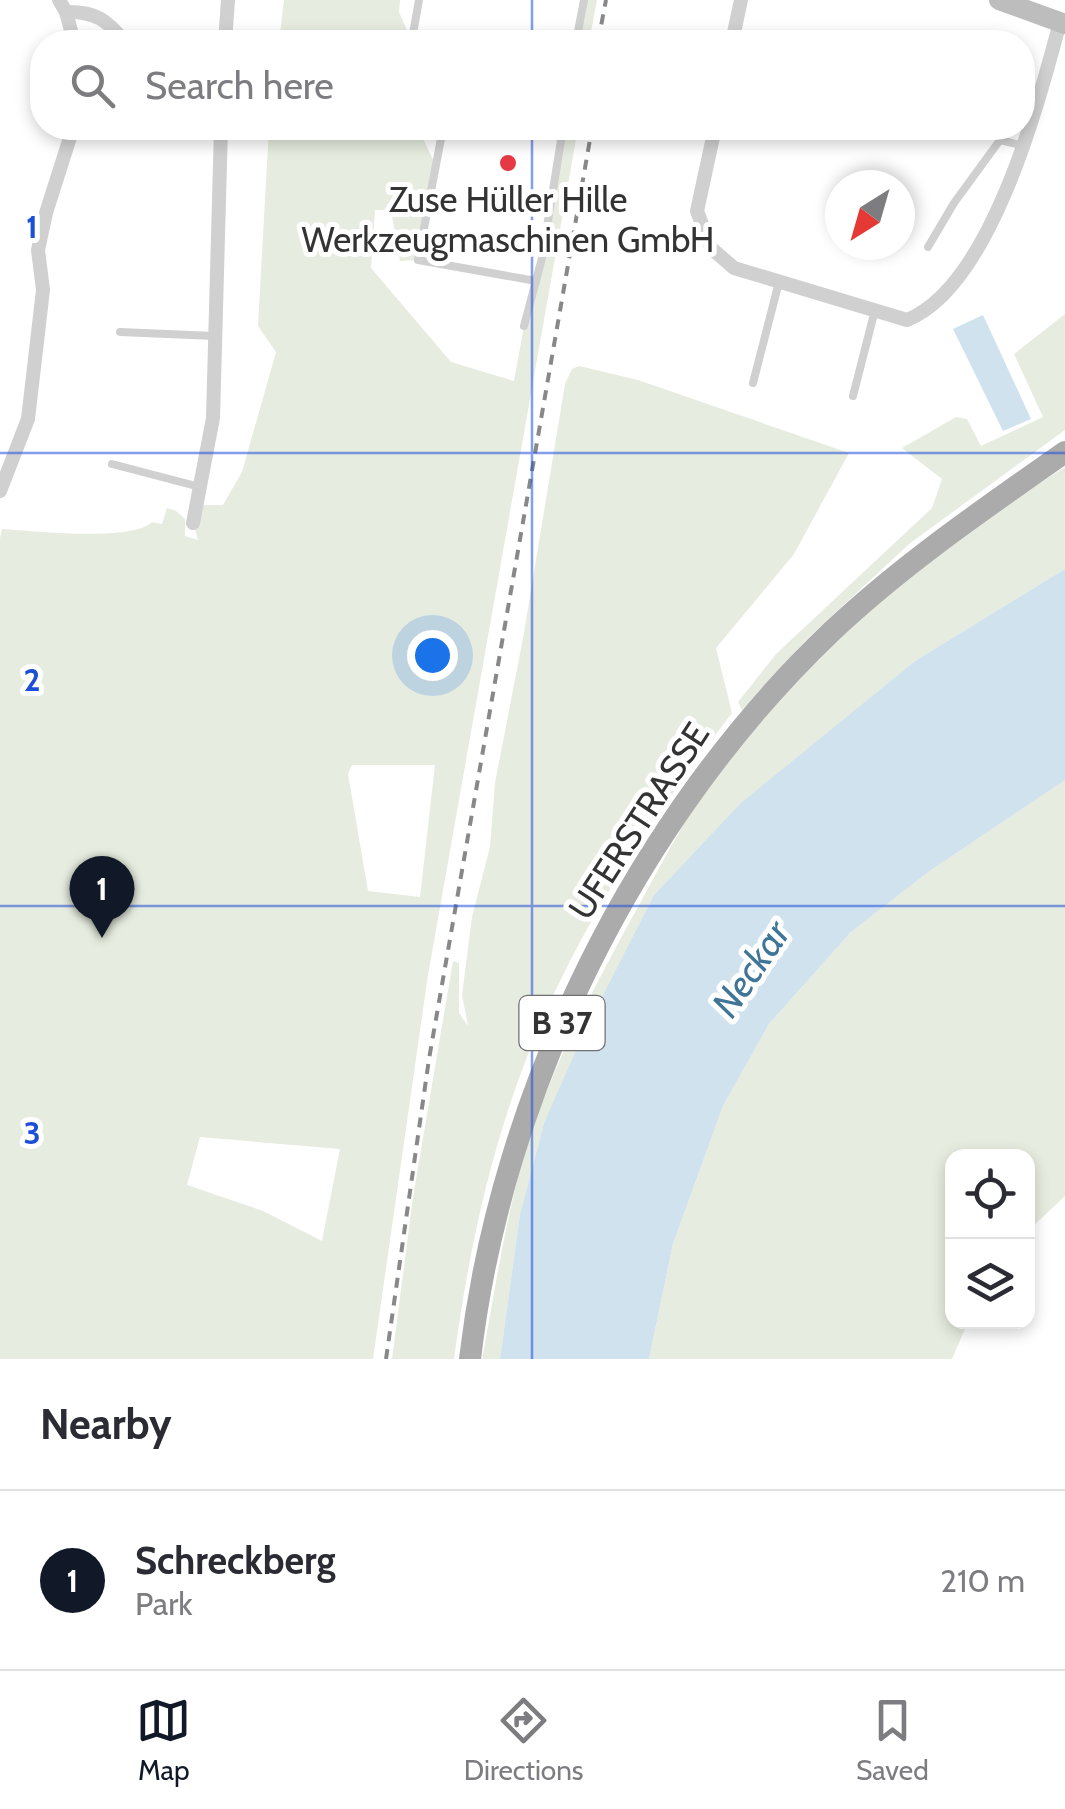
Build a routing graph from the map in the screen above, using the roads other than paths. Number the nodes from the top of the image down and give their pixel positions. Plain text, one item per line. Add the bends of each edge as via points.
1 (228, 0) edge
2 (419, 0) edge
3 (584, 0) edge
4 (741, 0) edge
5 (999, 0) edge
6 (62, 6) edge
7 (1062, 23) edge
8 (70, 30) edge
9 (116, 30) edge
10 (226, 30) edge
11 (414, 30) edge
12 (578, 30) edge
13 (735, 30) edge
14 (1035, 110) edge
15 (68, 140) edge
16 (222, 140) edge
17 (442, 140) edge
18 (561, 140) edge
19 (712, 140) edge
20 (1026, 140) edge
21 (1024, 146) junction
22 (928, 247) dead end
23 (536, 281) junction
24 (779, 282) junction
25 (874, 310) junction
26 (524, 326) dead end
27 (120, 332) dead end
28 (214, 336) junction
29 (753, 383) dead end
30 (853, 396) dead end
31 (1065, 452) edge
32 (112, 464) dead end
33 (200, 486) junction
34 (0, 492) edge
35 (193, 524) dead end
36 (470, 1359) edge

1 - 10 street
2 - 11 lane
3 - 12 lane
4 - 13 street
5 - 7 street
6 - 8 street
6 - 9 street via 90,12
7 - 14 street
15 - 34 street via 38,250 44,290 28,418
16 - 28 street
17 - 23 lane via 418,260
18 - 23 lane
19 - 24 street via 697,211 711,248 734,268
20 - 21 street
21 - 22 lane via 1000,140
21 - 25 street via 999,208 938,303 907,320
23 - 26 lane
24 - 25 street
24 - 29 lane
25 - 30 lane
27 - 28 lane
28 - 33 street via 213,418
31 - 36 main road, UFERSTRASSE / B 37 via 942,538 832,632 744,726 638,877 587,968 520,1136
32 - 33 lane
33 - 35 street

